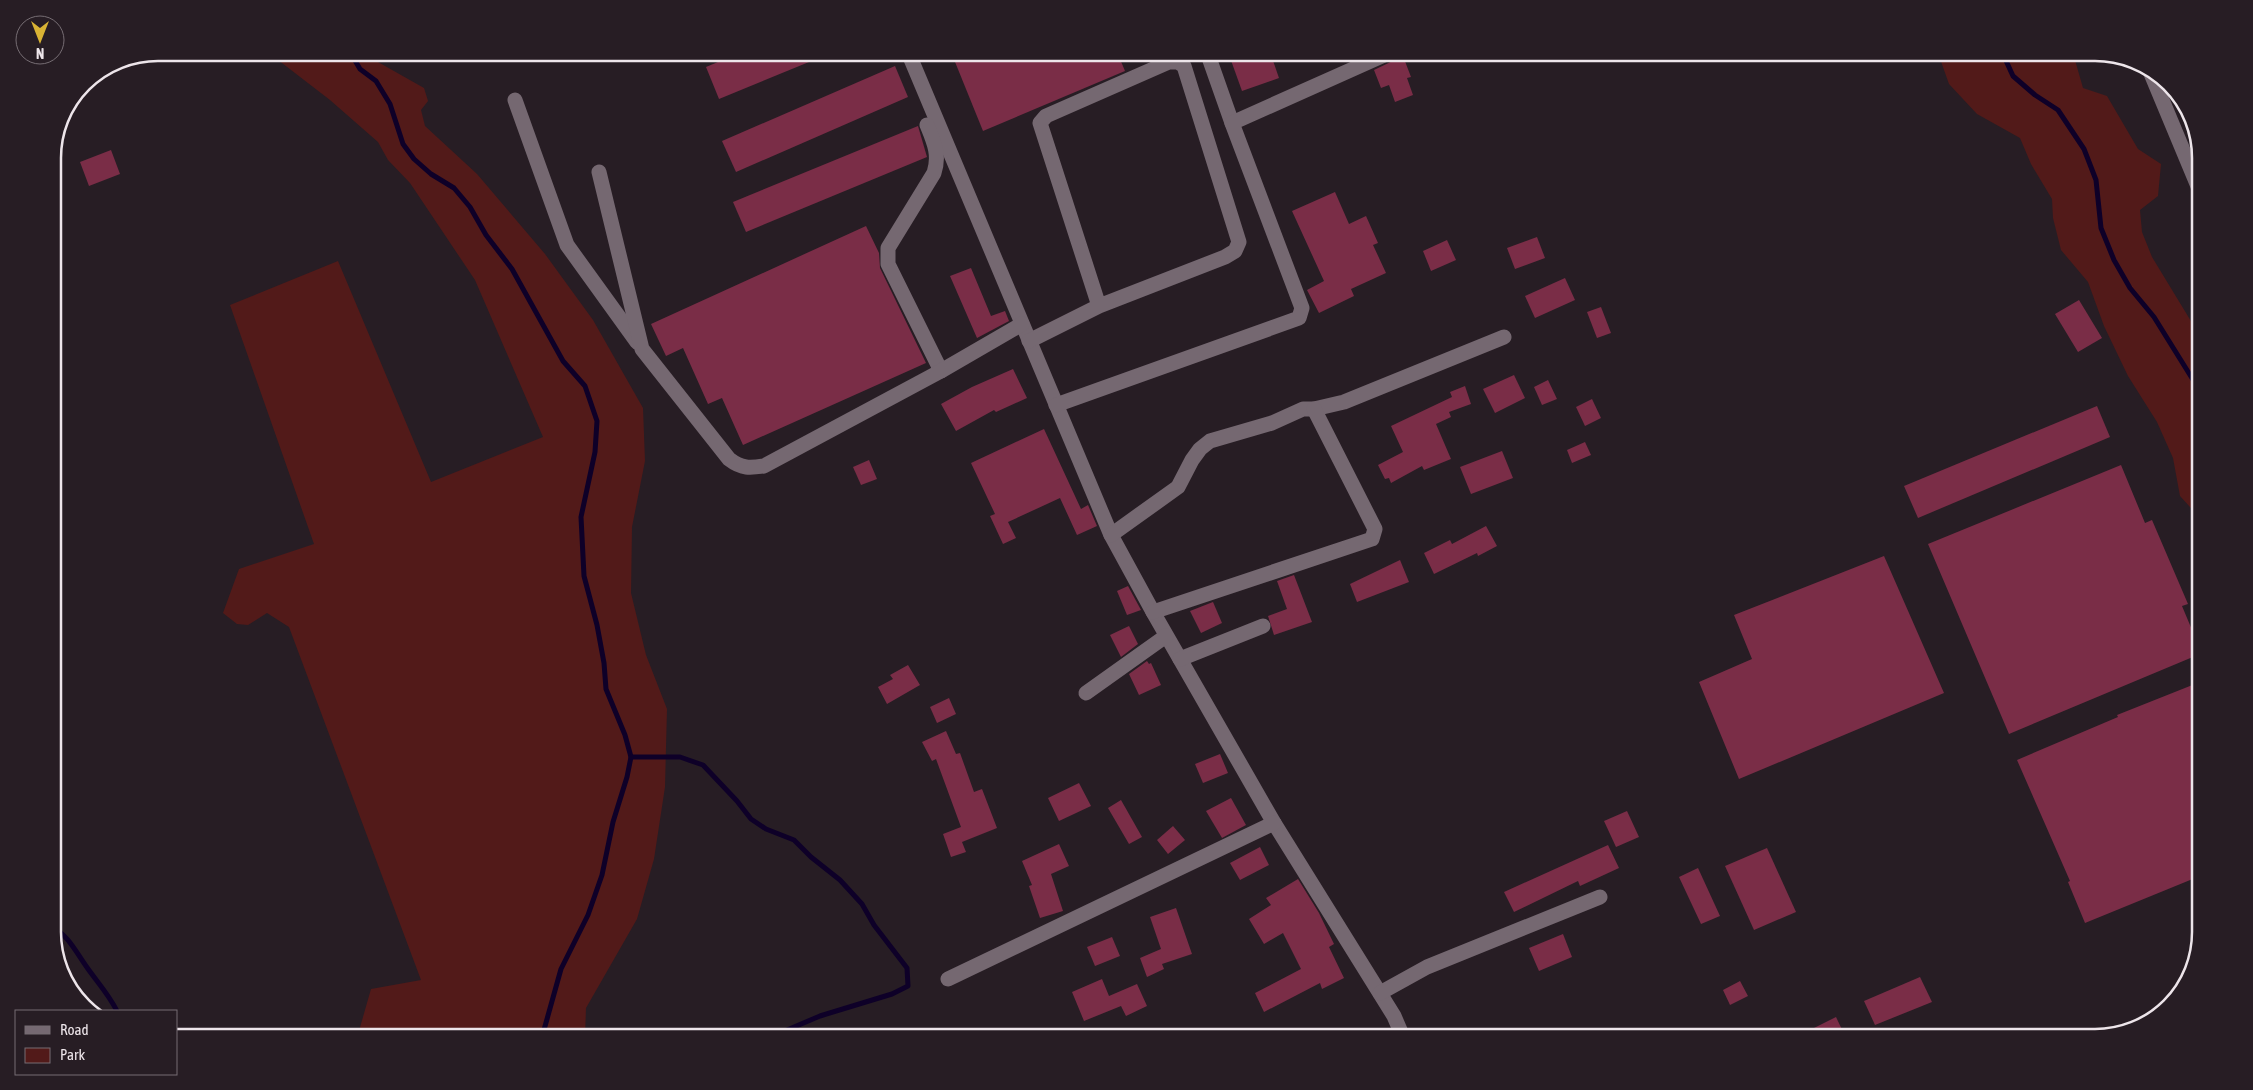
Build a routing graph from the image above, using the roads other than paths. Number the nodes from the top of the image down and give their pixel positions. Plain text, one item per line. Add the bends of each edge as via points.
1 (902, 61) edge
2 (912, 61) edge
3 (1210, 61) edge
4 (1371, 61) edge
5 (2154, 81) edge
6 (515, 100) dead end
7 (1232, 124) junction
8 (599, 172) dead end
9 (2192, 172) edge
10 (1099, 306) junction
11 (1022, 324) junction
12 (1504, 337) dead end
13 (1029, 341) junction
14 (642, 349) junction
15 (941, 371) junction
16 (1056, 405) junction
17 (1314, 409) junction
18 (1111, 536) junction
19 (1153, 612) junction
20 (1263, 626) dead end
21 (1166, 636) junction
22 (1180, 659) junction
23 (1086, 693) dead end
24 (1274, 823) junction
25 (1600, 897) dead end
26 (948, 979) dead end
27 (1380, 993) junction
28 (1399, 1029) edge

1 - 15 street via 937,148 938,162 888,248 888,264
2 - 11 street
3 - 7 street
4 - 7 street
5 - 9 street
6 - 14 street via 567,245
7 - 16 street via 1302,308 1301,315 1296,321
8 - 14 street
10 - 10 street via 1225,257 1235,251 1239,242 1184,66 1178,62 1169,62 1046,116 1040,123
10 - 13 street
11 - 13 street
11 - 15 street
12 - 17 street via 1344,402
13 - 16 street
14 - 15 street via 729,460 748,468 764,466
16 - 18 street
17 - 18 street via 1303,409 1272,423 1210,441 1192,460 1178,487
17 - 19 street via 1375,529 1372,539
18 - 19 street
19 - 21 street
20 - 22 street
21 - 22 street
21 - 23 street
22 - 24 street
24 - 26 street
24 - 27 street
25 - 27 street via 1427,967
27 - 28 street

